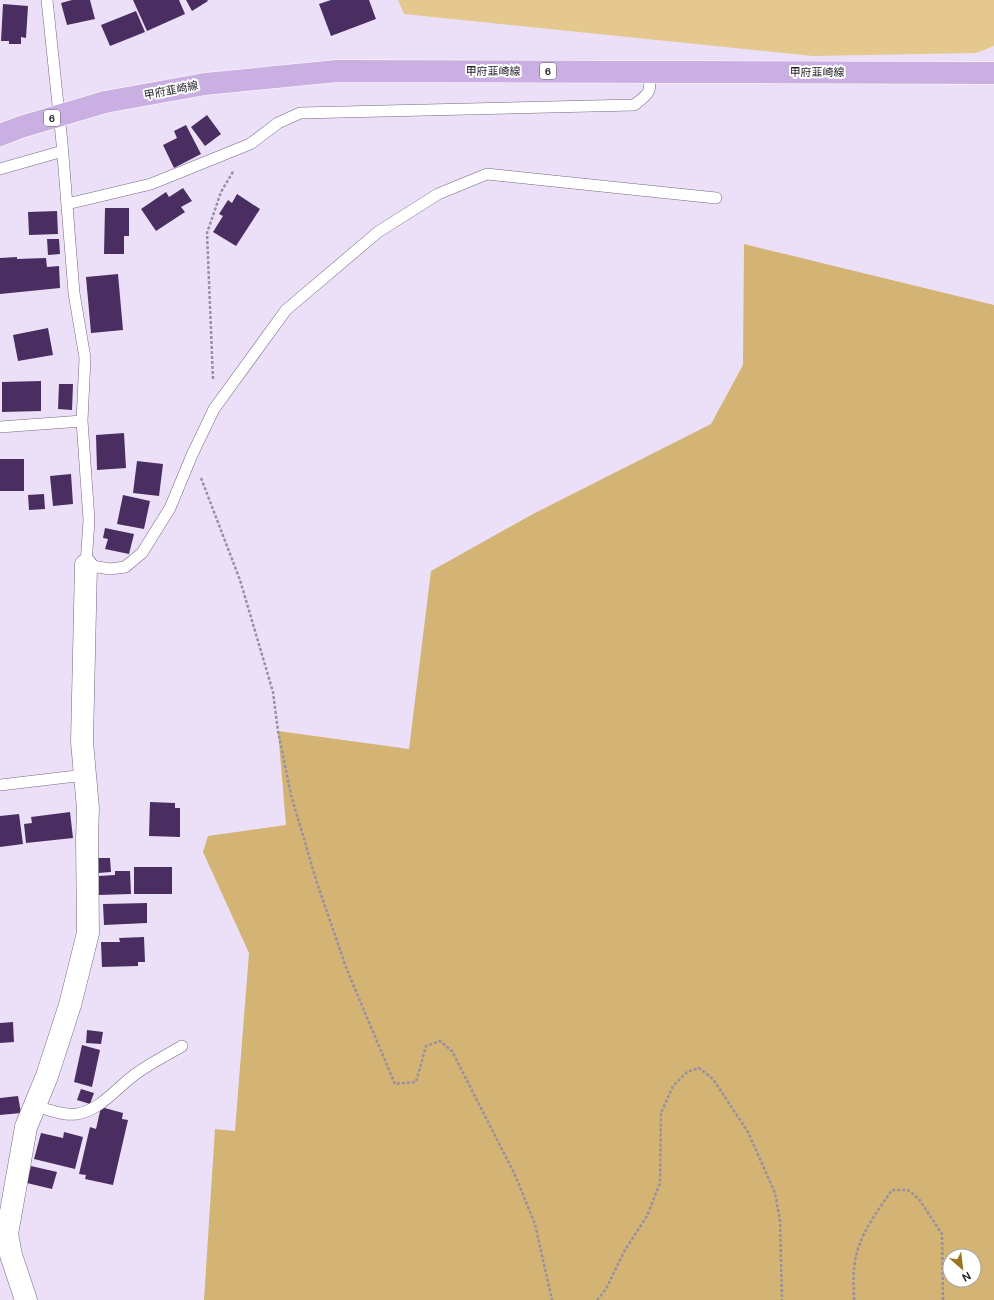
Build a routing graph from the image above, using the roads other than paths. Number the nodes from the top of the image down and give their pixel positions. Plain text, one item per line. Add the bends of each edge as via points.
1 (47, 0) edge
2 (650, 72) junction
3 (994, 73) edge
4 (0, 135) edge
5 (63, 151) junction
6 (0, 169) edge
7 (716, 198) dead end
8 (67, 204) junction
9 (82, 421) junction
10 (0, 427) edge
11 (86, 565) junction
12 (85, 775) junction
13 (0, 784) edge
14 (182, 1046) dead end
15 (35, 1106) junction
16 (4, 1233) edge
17 (26, 1300) edge

1 - 5 lane
2 - 3 main road, 甲府韮崎線 / 6
2 - 4 main road, 甲府韮崎線 / 6, bridge via 337,71 205,84 105,102
2 - 8 lane via 650,90 647,96 634,105 300,113 278,123 250,144 151,184
5 - 6 lane
5 - 8 lane
7 - 11 lane via 487,174 445,192 378,232 286,310 214,409 170,508 142,553 126,567 110,569
8 - 9 lane via 74,293 85,358
9 - 10 lane
9 - 11 lane via 89,520
11 - 12 street via 82,742
12 - 13 lane
12 - 15 street via 88,808 88,933 70,1006
14 - 15 lane via 136,1073 122,1087 90,1109 78,1114
15 - 16 street via 26,1127
16 - 17 street

